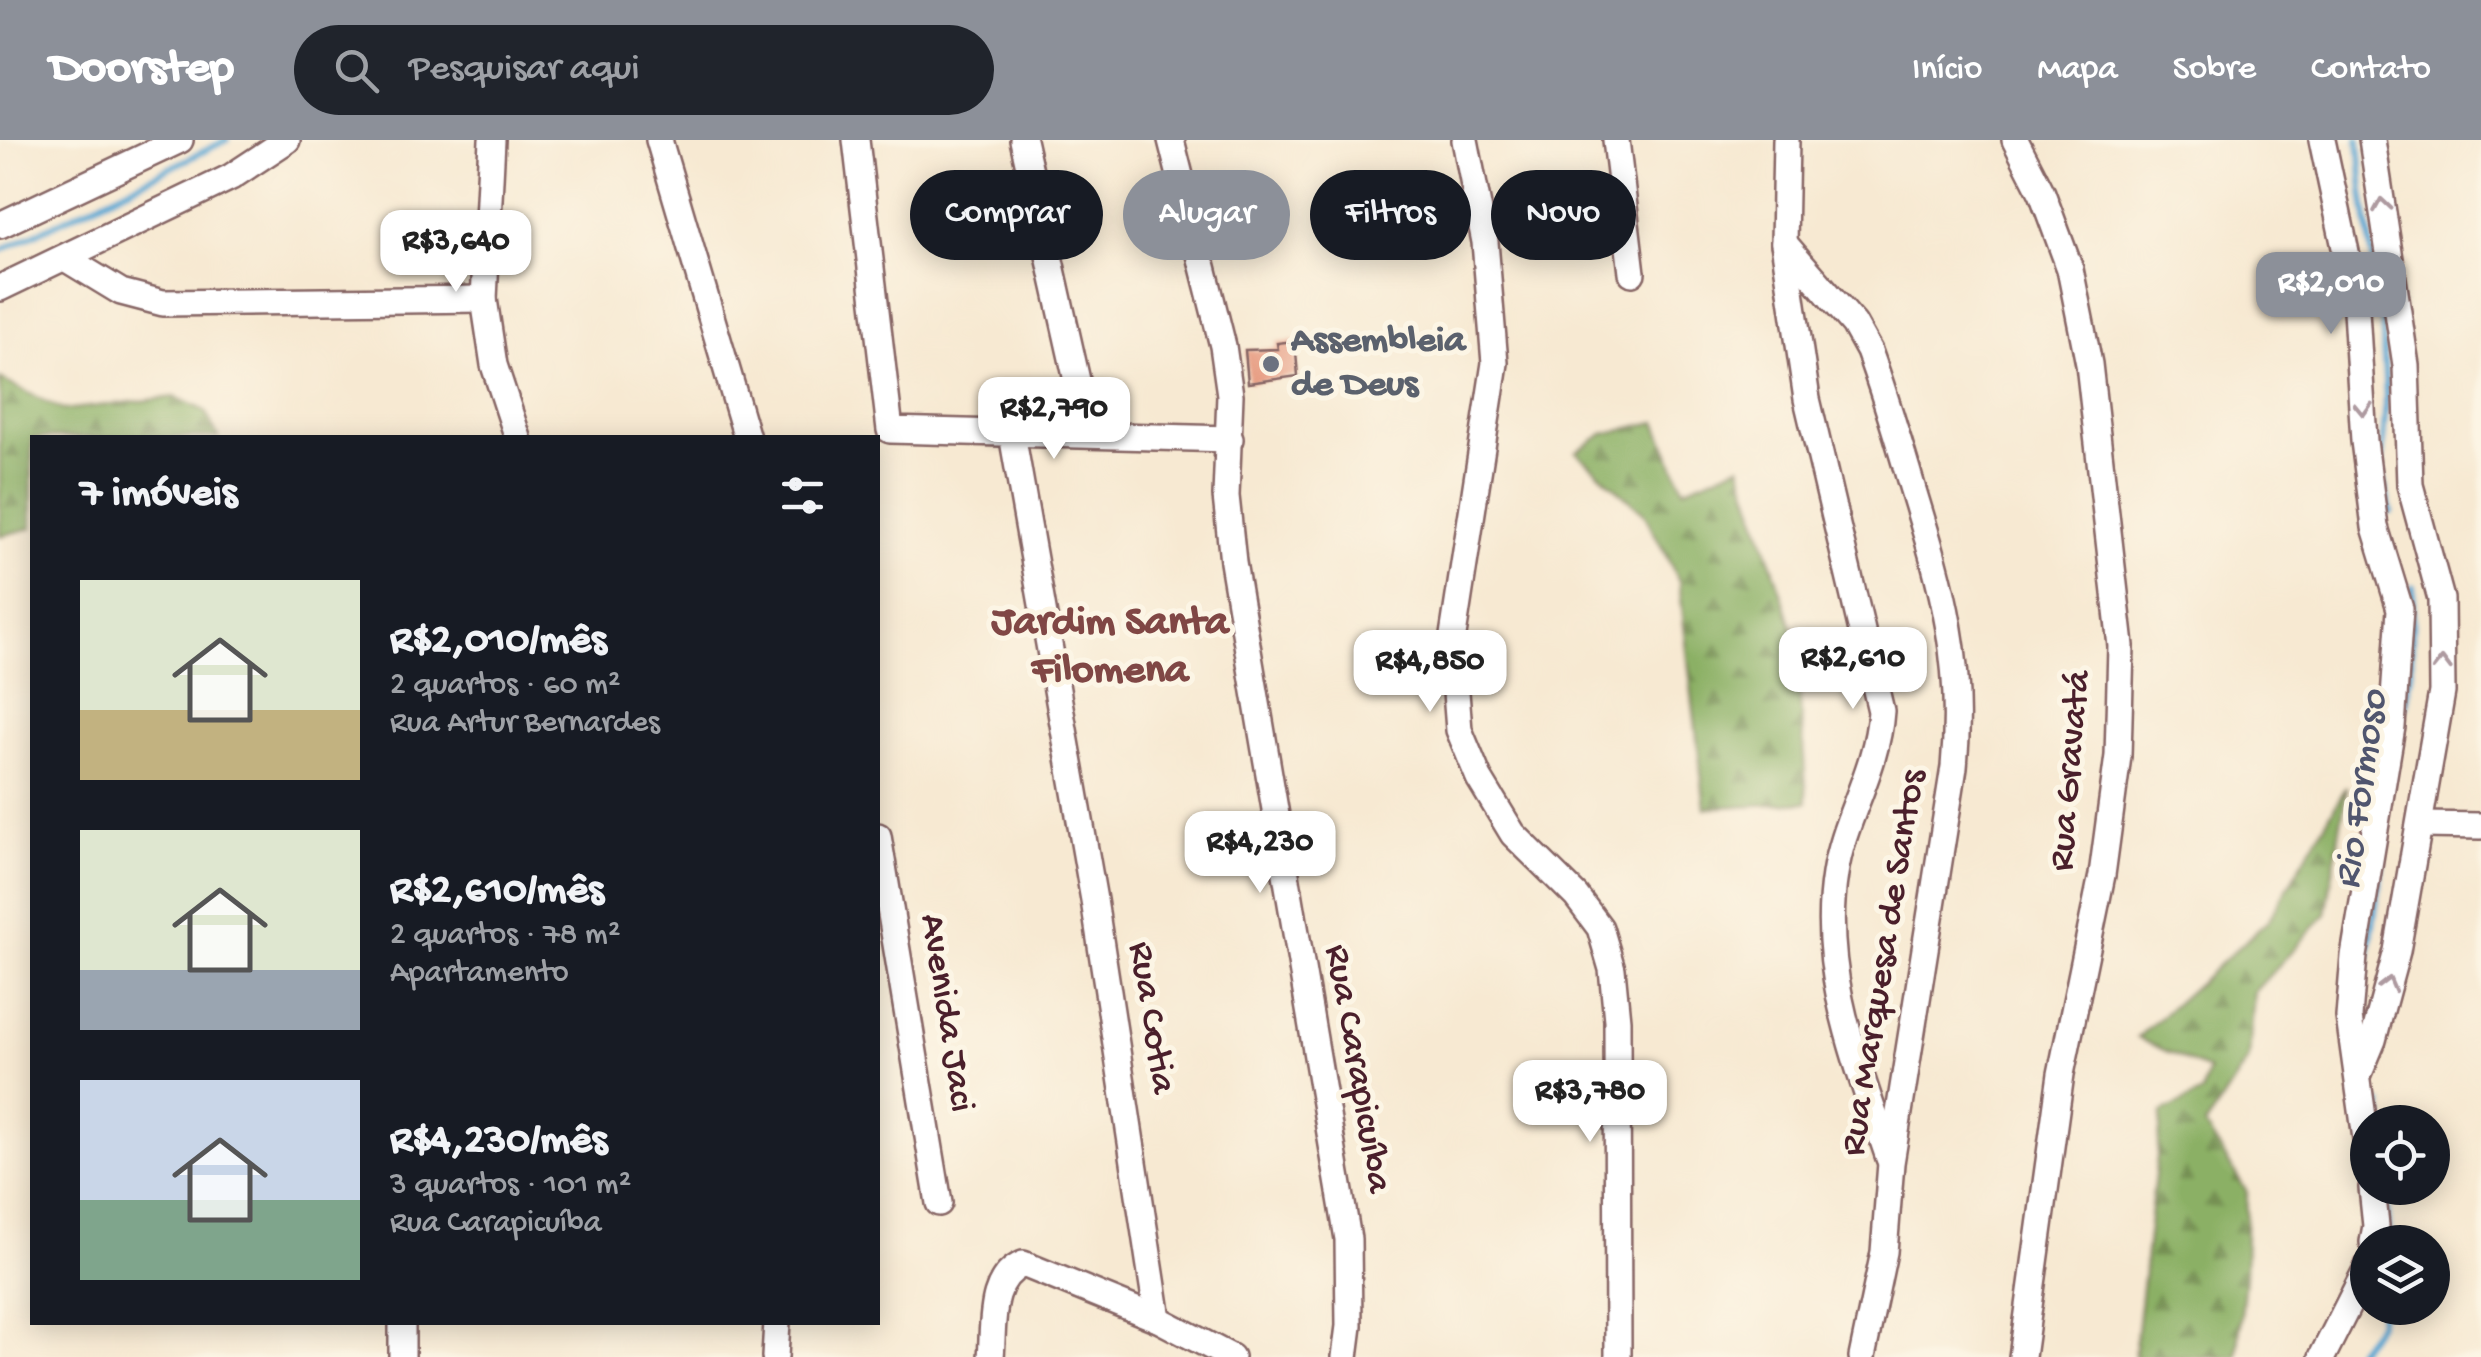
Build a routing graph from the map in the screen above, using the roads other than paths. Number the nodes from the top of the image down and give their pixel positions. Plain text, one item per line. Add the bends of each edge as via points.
1 (180, 140) edge
2 (286, 140) edge
3 (492, 140) edge
4 (659, 140) edge
5 (856, 140) edge
6 (1022, 140) edge
7 (1172, 140) edge
8 (1465, 140) edge
9 (1616, 140) edge
10 (1786, 140) edge
11 (2015, 140) edge
12 (2322, 140) edge
13 (2372, 140) edge
14 (0, 225) edge
15 (1784, 243) junction
16 (64, 258) junction
17 (1632, 273) dead end
18 (0, 288) edge
19 (484, 298) junction
20 (1012, 434) junction
21 (1089, 434) junction
22 (517, 435) edge
23 (746, 435) edge
24 (1230, 439) junction
25 (2415, 522) junction
26 (2379, 527) junction
27 (2422, 825) junction
28 (2481, 826) edge
29 (880, 848) edge
30 (2358, 1076) junction
31 (2362, 1105) edge
32 (1891, 1162) junction
33 (939, 1203) dead end
34 (2350, 1302) edge
35 (1158, 1318) junction
36 (402, 1325) edge
37 (777, 1325) edge
38 (1215, 1353) edge
39 (402, 1357) edge
40 (775, 1357) edge
41 (991, 1357) edge
42 (1346, 1357) edge
43 (1618, 1357) edge
44 (1862, 1357) edge
45 (2022, 1357) edge
46 (2322, 1357) edge

1 - 14 street
2 - 16 street via 231,177
3 - 19 street
4 - 23 street
5 - 20 street via 890,430
6 - 21 street
7 - 24 street, Rua Carapicuíba via 1223,346
8 - 43 street via 1485,242 1495,363 1452,642 1459,730 1513,834 1600,928 1612,969
9 - 17 street
10 - 15 street
11 - 45 street, Rua Gravatá via 2070,269 2089,364 2121,646 2118,756 2102,874 2062,1074
12 -> 26 street via 2355,294 2364,441
25 -> 13 street via 2406,365
15 - 32 street via 1807,400 1881,711 1880,737 1835,871 1830,942 1841,1012
15 - 32 street, Rua Marquesa de Santos via 1869,351 1944,592 1956,667 1954,767
16 - 18 street
16 - 19 street via 121,292 163,303
19 - 22 street via 494,366
20 - 21 street
20 - 35 street, Rua Cotia
21 - 24 street
24 - 42 street, Rua Carapicuíba via 1232,562 1348,1239
25 - 26 street
27 -> 25 street via 2442,692 2443,637 2441,599
26 - 30 street via 2400,627 2392,727 2354,956 2349,1017
27 - 28 street
30 -> 27 street via 2397,951
29 - 33 street, Avenida Jaci
30 - 31 street
32 - 44 street, Rua Marquesa de Santos via 1884,1252
34 - 46 street
35 - 38 street
35 - 41 street via 1024,1264 1004,1276 996,1296
36 - 39 street
37 - 40 street

